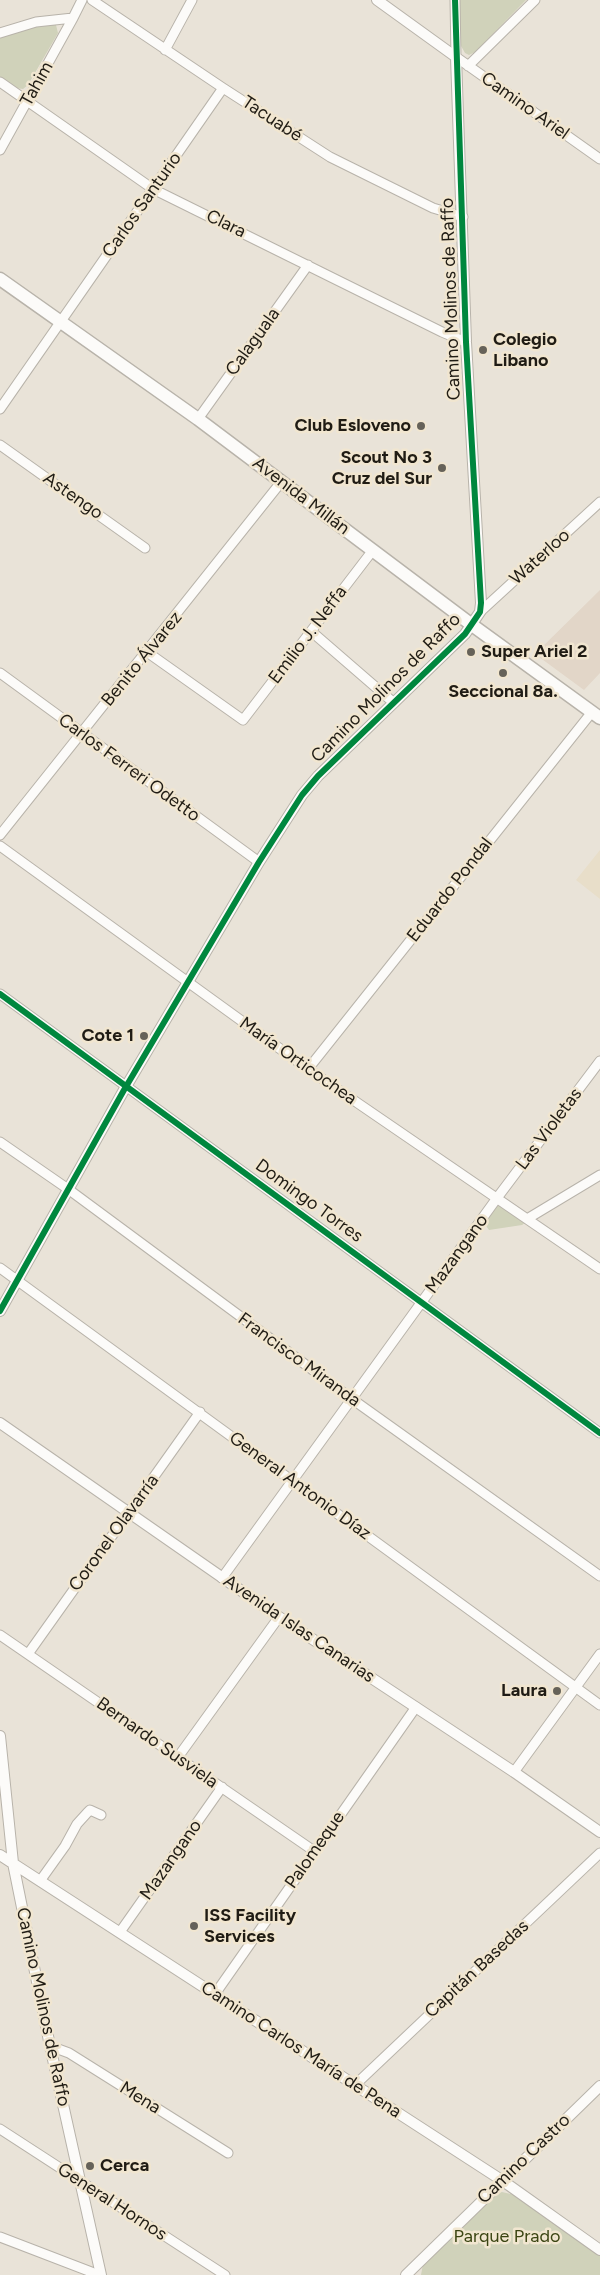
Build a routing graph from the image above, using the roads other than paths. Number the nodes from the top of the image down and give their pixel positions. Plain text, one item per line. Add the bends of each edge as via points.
1 (82, 0) edge
2 (92, 0) edge
3 (192, 0) edge
4 (377, 0) edge
5 (455, 0) edge
6 (536, 0) edge
7 (74, 18) junction
8 (0, 33) edge
9 (165, 50) junction
10 (456, 57) junction
11 (468, 66) junction
12 (0, 82) edge
13 (223, 88) junction
14 (28, 101) junction
15 (0, 150) edge
16 (600, 160) edge
17 (153, 189) junction
18 (462, 217) junction
19 (308, 265) junction
20 (0, 279) edge
21 (60, 322) junction
22 (466, 342) junction
23 (0, 409) edge
24 (198, 420) junction
25 (0, 445) edge
26 (282, 481) junction
27 (600, 502) edge
28 (145, 548) dead end
29 (373, 550) junction
30 (480, 612) junction
31 (472, 625) junction
32 (312, 632) junction
33 (147, 652) junction
34 (0, 673) edge
35 (394, 703) junction
36 (596, 715) edge
37 (82, 734) junction
38 (0, 835) edge
39 (0, 846) edge
40 (259, 862) junction
41 (187, 983) junction
42 (0, 994) edge
43 (600, 1061) edge
44 (308, 1069) junction
45 (126, 1086) junction
46 (0, 1142) edge
47 (600, 1175) edge
48 (68, 1190) junction
49 (497, 1198) junction
50 (527, 1219) junction
51 (0, 1268) edge
52 (600, 1268) edge
53 (17, 1280) junction
54 (422, 1302) junction
55 (0, 1311) edge
56 (352, 1399) junction
57 (200, 1412) junction
58 (0, 1423) edge
59 (600, 1433) edge
60 (292, 1482) junction
61 (129, 1512) junction
62 (600, 1576) edge
63 (222, 1578) junction
64 (279, 1617) junction
65 (0, 1635) edge
66 (28, 1654) junction
67 (600, 1654) edge
68 (576, 1688) junction
69 (600, 1705) edge
70 (416, 1707) junction
71 (0, 1736) edge
72 (178, 1757) junction
73 (514, 1772) junction
74 (222, 1787) junction
75 (101, 1816) dead end
76 (600, 1832) edge
77 (314, 1851) junction
78 (600, 1854) edge
79 (0, 1855) edge
80 (13, 1863) junction
81 (40, 1881) junction
82 (120, 1932) junction
83 (216, 1994) junction
84 (50, 2046) junction
85 (355, 2085) junction
86 (600, 2086) edge
87 (0, 2129) edge
88 (228, 2153) dead end
89 (503, 2181) junction
90 (80, 2182) junction
91 (0, 2237) edge
92 (600, 2250) edge
93 (100, 2275) edge
94 (225, 2275) edge
95 (406, 2275) edge

1 - 7 street, Tahim
2 - 9 street, Tacuabé
3 - 9 street
4 - 10 street, Camino Ariel
5 - 10 street, Camino Molinos de Raffo
6 - 11 street
7 - 8 street via 36,22
7 - 14 street, Tahim
9 - 13 street, Tacuabé
10 - 11 street, Camino Ariel
10 - 18 street, Camino Molinos de Raffo
11 - 16 street, Camino Ariel
12 - 14 street, Clara
13 - 17 street, Carlos Santurio
13 - 18 street, Tacuabé via 330,157 433,208
14 - 15 street, Tahim
14 - 17 street, Clara
17 - 19 street, Clara
17 - 21 street, Carlos Santurio
18 - 22 street, Camino Molinos de Raffo
19 - 22 street, Clara
19 - 24 street, Calaguala
20 - 21 main road, Avenida Millán
21 - 23 street, Carlos Santurio
21 - 24 main road, Avenida Millán
22 - 30 street, Camino Molinos de Raffo
24 - 26 main road, Avenida Millán
25 - 28 street, Astengo
26 - 29 main road, Avenida Millán
26 - 33 street, Benito Álvarez
27 - 30 street, Waterloo
29 - 31 main road, Avenida Millán
29 - 32 street, Emilio J. Neffa
30 - 31 street, Camino Molinos de Raffo
31 - 35 street, Camino Molinos de Raffo
31 - 36 main road, Avenida Millán
32 - 33 street, Emilio J. Neffa via 243,720
32 - 35 street
33 - 37 street, Benito Álvarez
34 - 37 street, Carlos Ferreri Odetto
35 - 40 street, Camino Molinos de Raffo via 318,776
36 - 44 street, Eduardo Pondal
37 - 38 street, Benito Álvarez
37 - 40 street, Carlos Ferreri Odetto
39 - 41 street, María Orticochea
40 - 41 street, Camino Molinos de Raffo
41 - 44 street, María Orticochea
41 - 45 street, Camino Molinos de Raffo
42 - 45 street, Domingo Torres
43 - 49 street, Las Violetas
44 - 49 street, María Orticochea
45 - 48 street, Camino Molinos de Raffo
45 - 54 street, Domingo Torres
46 - 48 street, Francisco Miranda
47 - 50 street
48 - 53 street, Camino Molinos de Raffo
48 - 56 street, Francisco Miranda
49 - 50 street, María Orticochea
49 - 54 street, Mazangano
50 - 52 street, María Orticochea
51 - 53 street, General Antonio Díaz
53 - 55 street, Camino Molinos de Raffo
53 - 57 street, General Antonio Díaz
54 - 56 street, Mazangano
54 - 59 street, Domingo Torres
56 - 60 street, Mazangano
56 - 62 street, Francisco Miranda
57 - 60 street, General Antonio Díaz
57 - 61 street, Coronel Olavarría
58 - 61 street, Avenida Islas Canarias
60 - 63 street, Mazangano
60 - 68 street, General Antonio Díaz
61 - 63 street, Avenida Islas Canarias
61 - 66 street, Coronel Olavarría
63 - 64 street, Avenida Islas Canarias
64 - 70 street, Avenida Islas Canarias
64 - 72 street
65 - 66 street, Bernardo Susviela
66 - 72 street, Bernardo Susviela
67 - 68 street
68 - 69 street, General Antonio Díaz
68 - 73 street
70 - 73 street, Avenida Islas Canarias
70 - 77 street, Palomeque
71 - 80 street, Camino Molinos de Raffo
72 - 74 street, Bernardo Susviela
73 - 76 street, Avenida Islas Canarias
74 - 77 street, Bernardo Susviela
74 - 82 street, Mazangano
75 - 81 street via 90,1810 87,1813
77 - 83 street, Palomeque
78 - 85 street, Capitán Basedas
79 - 80 street, Camino Carlos María de Pena
80 - 81 street, Camino Carlos María de Pena
80 - 84 street, Camino Molinos de Raffo
81 - 82 street, Camino Carlos María de Pena
82 - 83 street, Camino Carlos María de Pena
83 - 85 street, Camino Carlos María de Pena
84 - 88 street, Mena via 69,2053
84 - 90 street, Camino Molinos de Raffo
85 - 89 street, Camino Carlos María de Pena
86 - 89 street, Camino Castro
87 - 90 street, General Hornos
89 - 92 street, Camino Carlos María de Pena
89 - 95 street, Camino Castro
90 - 93 street, Camino Molinos de Raffo
90 - 94 street, General Hornos
91 - 93 street

